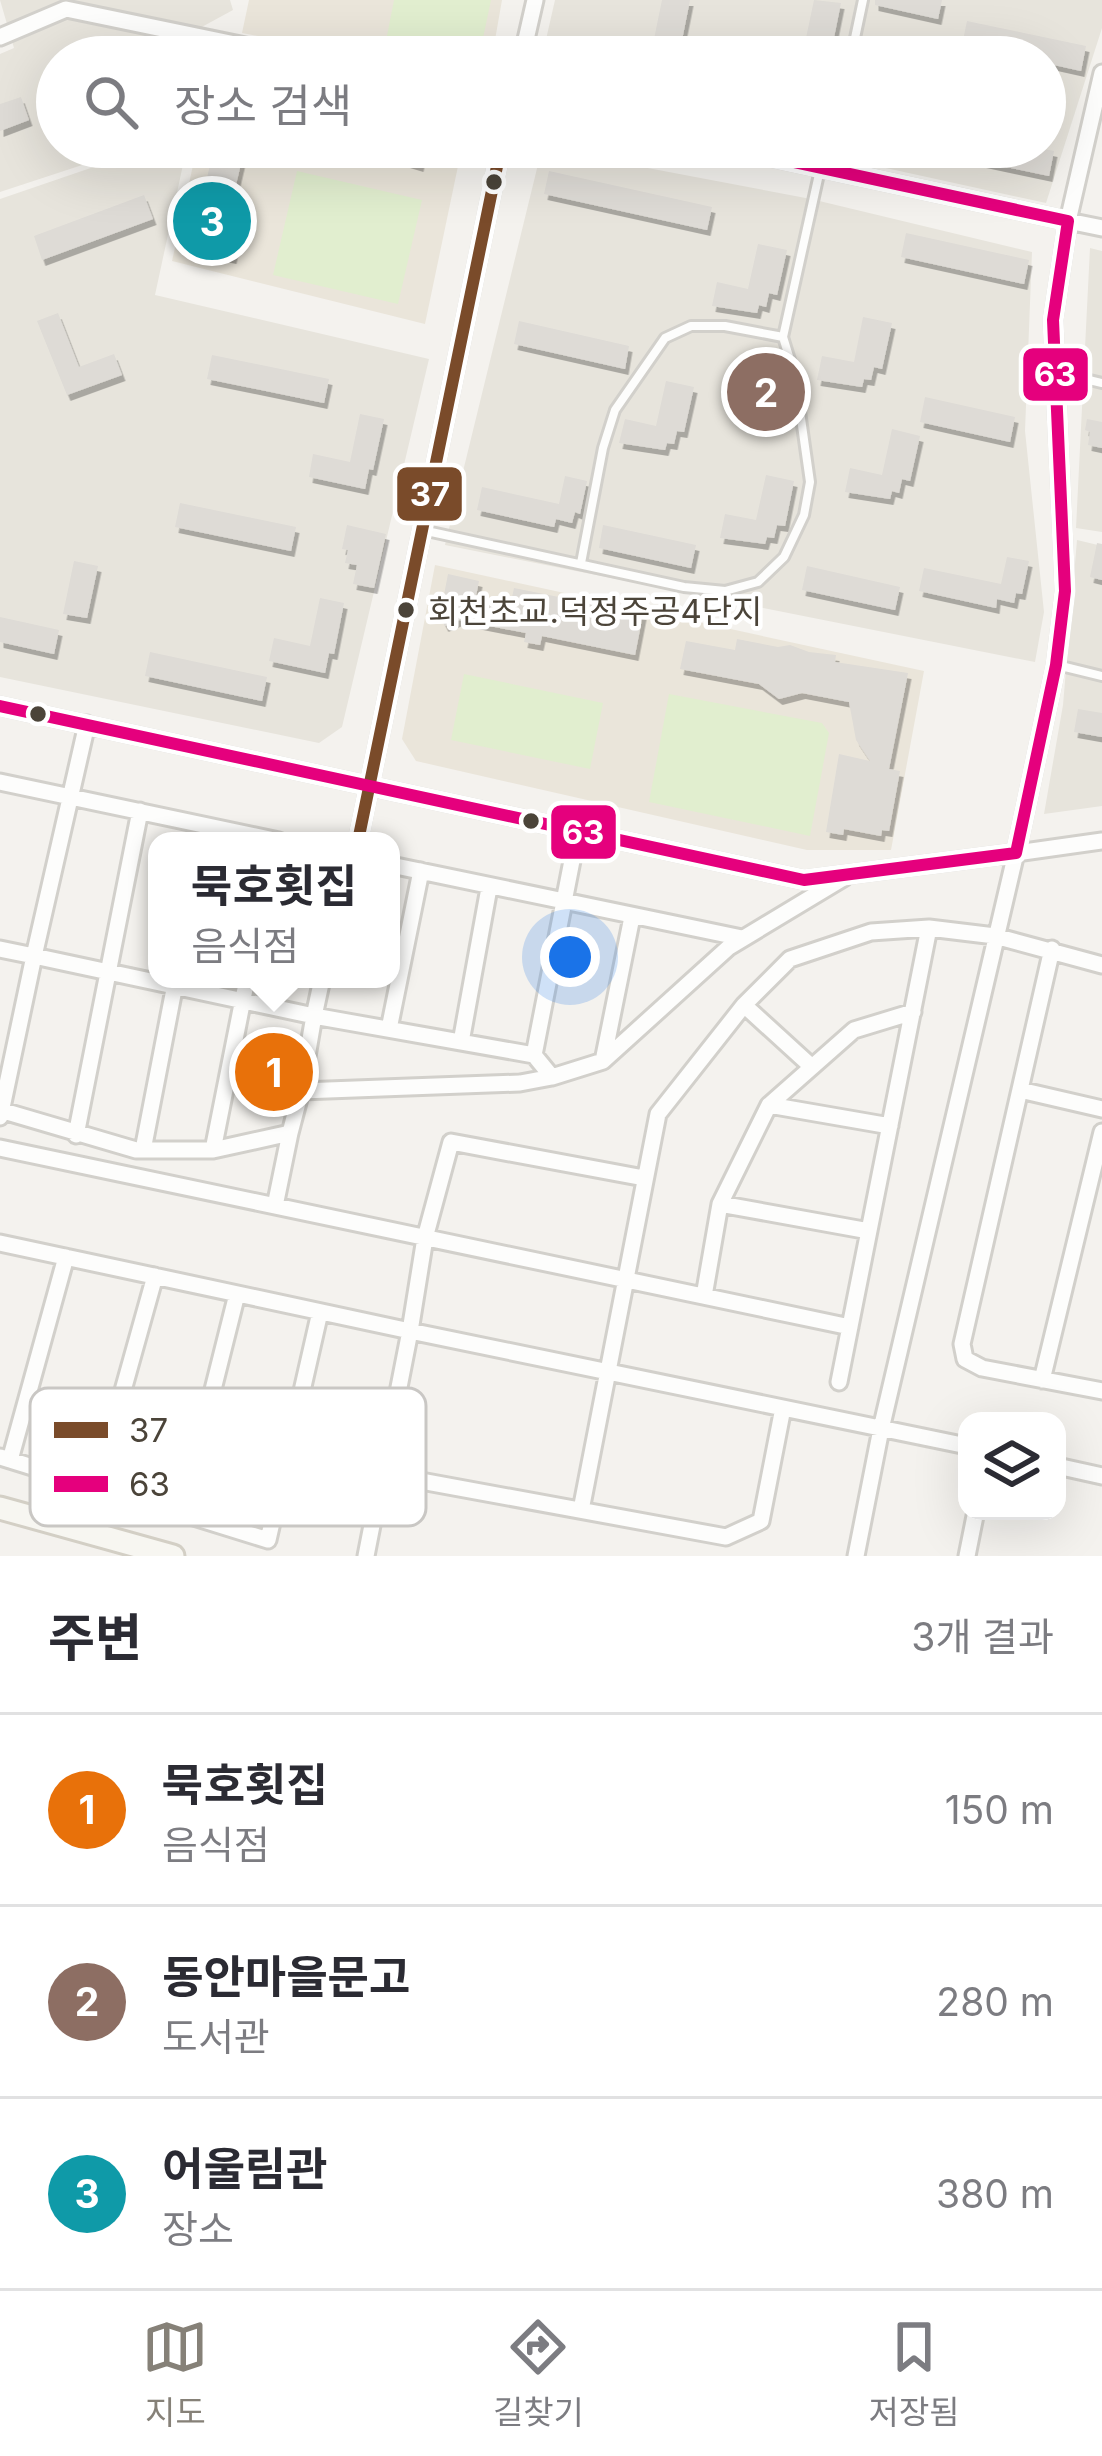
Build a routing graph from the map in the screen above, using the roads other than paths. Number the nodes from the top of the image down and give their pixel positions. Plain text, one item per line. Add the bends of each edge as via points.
1 (535, 0) edge
2 (862, 0) edge
3 (196, 36) edge
4 (527, 36) edge
5 (855, 36) edge
6 (0, 37) edge
7 (1102, 73) edge
8 (498, 168) edge
9 (819, 168) edge
10 (824, 168) edge
11 (1069, 221) junction
12 (1102, 228) edge
13 (783, 337) junction
14 (1054, 372) junction
15 (1102, 383) edge
16 (421, 530) junction
17 (581, 563) junction
18 (1056, 665) junction
19 (1102, 676) edge
20 (0, 706) edge
21 (87, 724) junction
22 (1, 785) edge
23 (369, 786) junction
24 (71, 796) junction
25 (140, 811) junction
26 (578, 830) junction
27 (203, 832) edge
28 (360, 832) edge
29 (1102, 841) edge
30 (1016, 853) junction
31 (400, 867) edge
32 (421, 871) junction
33 (853, 872) junction
34 (489, 888) junction
35 (562, 902) junction
36 (632, 917) junction
37 (929, 928) junction
38 (995, 936) junction
39 (742, 938) junction
40 (0, 949) edge
41 (1052, 950) junction
42 (34, 956) junction
43 (1102, 965) edge
44 (107, 972) junction
45 (400, 975) edge
46 (148, 978) edge
47 (175, 988) edge
48 (198, 988) edge
49 (245, 988) edge
50 (320, 988) edge
51 (397, 988) edge
52 (243, 1000) junction
53 (744, 1005) junction
54 (913, 1012) junction
55 (314, 1016) junction
56 (389, 1029) junction
57 (461, 1042) junction
58 (534, 1055) junction
59 (603, 1061) junction
60 (812, 1067) junction
61 (552, 1078) junction
62 (301, 1090) junction
63 (1020, 1090) junction
64 (769, 1106) junction
65 (1102, 1109) edge
66 (0, 1115) edge
67 (890, 1126) junction
68 (1102, 1132) edge
69 (290, 1133) junction
70 (76, 1135) junction
71 (0, 1148) edge
72 (142, 1150) junction
73 (213, 1150) junction
74 (644, 1178) junction
75 (720, 1204) junction
76 (275, 1206) junction
77 (869, 1231) junction
78 (425, 1238) junction
79 (0, 1243) edge
80 (65, 1257) junction
81 (155, 1276) junction
82 (623, 1279) junction
83 (237, 1294) junction
84 (704, 1296) junction
85 (320, 1312) junction
86 (850, 1327) junction
87 (410, 1331) junction
88 (608, 1370) junction
89 (1042, 1380) junction
90 (839, 1382) dead end
91 (124, 1388) edge
92 (213, 1388) edge
93 (303, 1388) edge
94 (399, 1388) edge
95 (1102, 1391) edge
96 (783, 1408) junction
97 (881, 1430) junction
98 (958, 1444) edge
99 (5, 1459) edge
100 (1066, 1468) edge
101 (1102, 1476) edge
102 (426, 1482) edge
103 (0, 1508) edge
104 (581, 1510) junction
105 (30, 1516) edge
106 (974, 1520) edge
107 (65, 1526) edge
108 (223, 1526) edge
109 (271, 1526) edge
110 (372, 1526) edge
111 (173, 1556) edge
112 (365, 1556) edge
113 (856, 1556) edge
114 (967, 1556) edge

1 - 4 street
2 - 5 lane
3 - 6 street via 66,9
7 - 11 street
8 - 16 street
9 - 13 lane
10 - 11 street
11 - 12 street
11 - 14 street via 1053,320
13 - 17 lane via 691,326 665,338 615,410
13 - 17 lane via 810,482 784,557 758,582 725,591
14 - 15 lane
14 - 18 street via 1065,591
16 - 17 lane
16 - 23 street
18 - 19 lane
18 - 30 street
20 - 21 street
21 - 23 street
21 - 24 street
22 - 24 street
23 - 26 street
23 - 28 street
24 - 25 street
24 - 42 street
25 - 27 street
25 - 44 street
26 - 33 street via 804,880
26 - 35 street
29 - 30 street
30 - 33 street
30 - 38 street
31 - 32 street
32 - 34 street
32 - 45 street
33 - 39 street
34 - 35 street
34 - 57 street
35 - 36 street
35 - 58 street
36 - 39 street
36 - 59 street
37 - 38 street
37 - 53 street via 871,932 790,959
37 - 54 street
38 - 41 street
38 - 97 street
39 - 59 street
40 - 42 street
41 - 43 street
41 - 63 street
42 - 44 street
42 - 66 street
44 - 46 street
44 - 70 street
47 - 72 street
48 - 52 street
49 - 52 street
50 - 55 street
51 - 56 street
52 - 55 street
52 - 73 street
53 - 60 street
53 - 74 street via 658,1114
54 - 60 street via 854,1030
54 - 67 street
55 - 56 street
55 - 62 street
56 - 57 street
57 - 58 street
58 - 61 street
59 - 61 street
60 - 64 street
61 - 62 street
62 - 69 street
63 - 65 street
63 - 89 street via 962,1344 965,1359 982,1368
64 - 67 street
64 - 75 street
66 - 70 street
67 - 77 street
68 - 89 street
69 - 73 street
69 - 76 street
70 - 72 street
71 - 76 street
72 - 73 street
74 - 78 street via 451,1142
74 - 82 street
75 - 77 street
75 - 84 street
76 - 78 street
77 - 86 street
78 - 82 street
78 - 87 street
79 - 80 street
80 - 81 street
80 - 99 street
81 - 83 street
81 - 91 street
82 - 84 street
82 - 88 street
83 - 85 street
83 - 92 street
84 - 86 street
85 - 87 street
85 - 93 street
86 - 90 street
87 - 88 street
87 - 94 street
88 - 96 street
88 - 104 street
89 - 95 street
96 - 97 street
96 - 104 street via 761,1521 746,1532 726,1537
97 - 98 street
97 - 113 street
100 - 101 street
102 - 104 street
103 - 105 main road
106 - 114 street
107 - 111 main road
108 - 109 street via 268,1540
110 - 112 street

